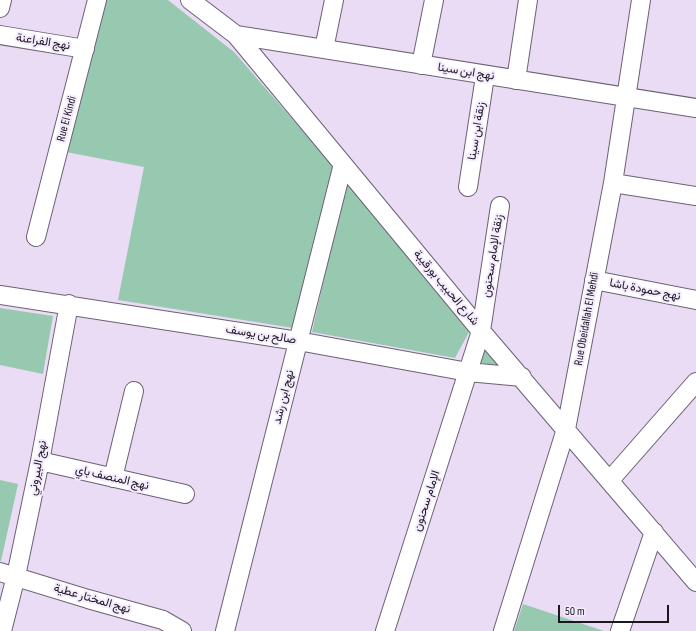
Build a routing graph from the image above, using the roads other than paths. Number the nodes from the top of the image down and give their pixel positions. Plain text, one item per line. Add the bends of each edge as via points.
1 (2, 0) edge
2 (97, 0) edge
3 (334, 0) edge
4 (434, 0) edge
5 (528, 0) edge
6 (641, 0) edge
7 (198, 3) edge
8 (0, 8) edge
9 (0, 35) edge
10 (236, 36) junction
11 (86, 49) junction
12 (324, 50) junction
13 (421, 65) junction
14 (485, 76) junction
15 (516, 80) junction
16 (626, 98) junction
17 (696, 108) edge
18 (343, 164) junction
19 (613, 183) junction
20 (468, 187) dead end
21 (696, 196) edge
22 (500, 206) dead end
23 (36, 237) dead end
24 (594, 280) junction
25 (0, 294) edge
26 (696, 300) edge
27 (68, 304) junction
28 (482, 331) junction
29 (298, 341) junction
30 (468, 372) junction
31 (522, 377) junction
32 (696, 382) edge
33 (134, 391) dead end
34 (566, 430) junction
35 (40, 461) junction
36 (113, 478) junction
37 (610, 480) junction
38 (185, 494) dead end
39 (654, 532) junction
40 (8, 574) edge
41 (696, 582) edge
42 (2, 631) edge
43 (182, 631) edge
44 (225, 631) edge
45 (385, 631) edge
46 (503, 631) edge
47 (620, 631) edge

1 - 8 street
2 - 11 street, Rue El Kindi
3 - 12 street
4 - 13 street
5 - 15 street
6 - 16 street, Rue Obeidallah El Mehdi
7 - 10 street, شارع الحبيب بورقيبة
9 - 11 street, نهج الفراعنة
10 - 12 street, نهج ابن سينا
10 - 18 street, شارع الحبيب بورقيبة
11 - 23 street, Rue El Kindi
12 - 13 street, نهج ابن سينا
13 - 14 street, نهج ابن سينا
14 - 15 street, نهج ابن سينا
14 - 20 street, زنقة ابن سينا
15 - 16 street, نهج ابن سينا
16 - 17 street, نهج ابن سينا
16 - 19 street, Rue Obeidallah El Mehdi
18 - 28 street, شارع الحبيب بورقيبة
18 - 29 street, نهج ابن رشد
19 - 21 street
19 - 24 street, Rue Obeidallah El Mehdi
22 - 28 street, زنقة الإمام سحنون
24 - 26 street, نهج حمودة باشا
24 - 34 street, Rue Obeidallah El Mehdi
25 - 27 street, صالح بن يوسف
27 - 29 street, صالح بن يوسف
27 - 35 street, نهج البيروني
28 - 30 street, زنقة الإمام سحنون
28 - 31 street, شارع الحبيب بورقيبة
29 - 30 street, صالح بن يوسف
29 - 44 street, نهج ابن رشد
30 - 31 street, صالح بن يوسف
30 - 45 street, الإمام سحنون
31 - 34 street, شارع الحبيب بورقيبة
32 - 37 street
33 - 36 street
34 - 37 street, شارع الحبيب بورقيبة
34 - 46 street, Rue Obeidallah El Mehdi
35 - 36 street, نهج المنصف باي
35 - 40 street, نهج البيروني
36 - 38 street, نهج المنصف باي
37 - 39 street, شارع الحبيب بورقيبة
39 - 41 street, شارع الحبيب بورقيبة
39 - 47 street
40 - 42 street, نهج البيروني
40 - 43 street, نهج المختار عطية via 163,620

